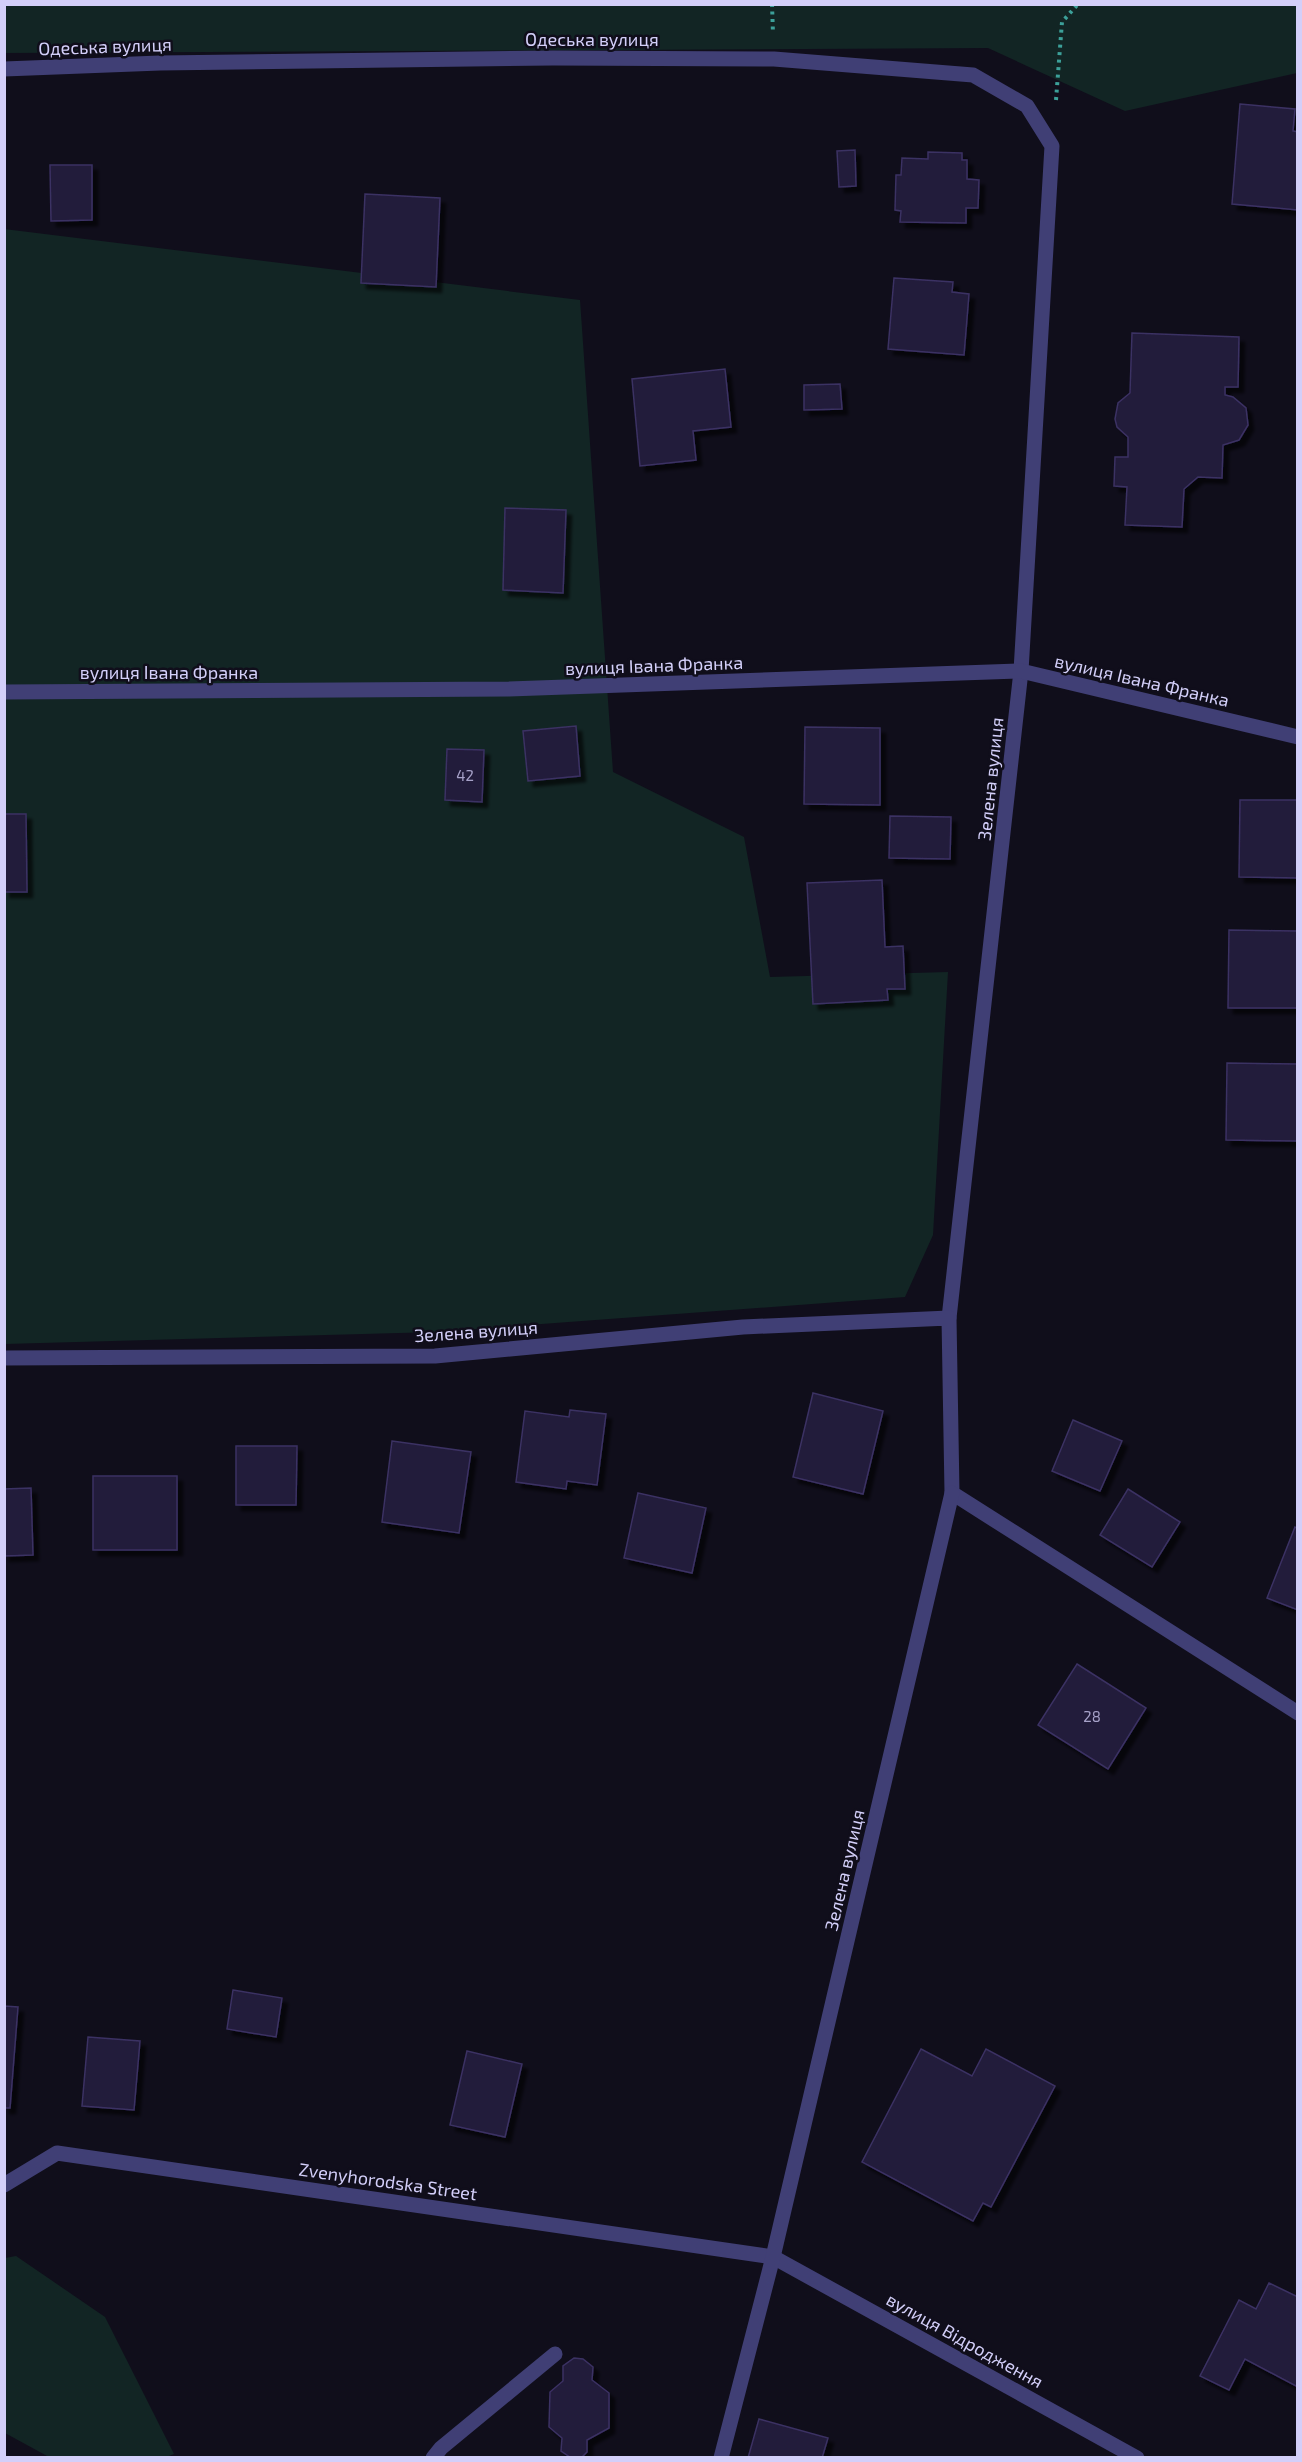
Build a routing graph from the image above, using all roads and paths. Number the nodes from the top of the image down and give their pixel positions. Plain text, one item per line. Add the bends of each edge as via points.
1 (1078, 4) edge
2 (4, 69) edge
3 (1052, 146) junction
4 (1021, 671) junction
5 (4, 692) edge
6 (1298, 737) edge
7 (949, 1318) junction
8 (4, 1358) edge
9 (952, 1493) junction
10 (1298, 1713) edge
11 (4, 2185) edge
12 (773, 2257) junction
13 (555, 2354) dead end
14 (433, 2457) edge
15 (721, 2457) edge
16 (1137, 2457) edge

1 - 3 path via 1062,22
2 - 3 street, Одеська вулиця via 506,58 774,58 973,75 1027,106
3 - 4 street, Зелена вулиця
4 - 5 street, вулиця Івана Франка via 509,689
4 - 6 street, вулиця Івана Франка
4 - 7 street, Зелена вулиця
7 - 8 street, Зелена вулиця via 743,1327 435,1356
7 - 9 street, Зелена вулиця
9 - 10 street
9 - 12 street, Зелена вулиця
11 - 12 street, Zvenyhorodska Street via 57,2153
12 - 15 street, Зелена вулиця
12 - 16 street, вулиця Відродження
13 - 14 street

